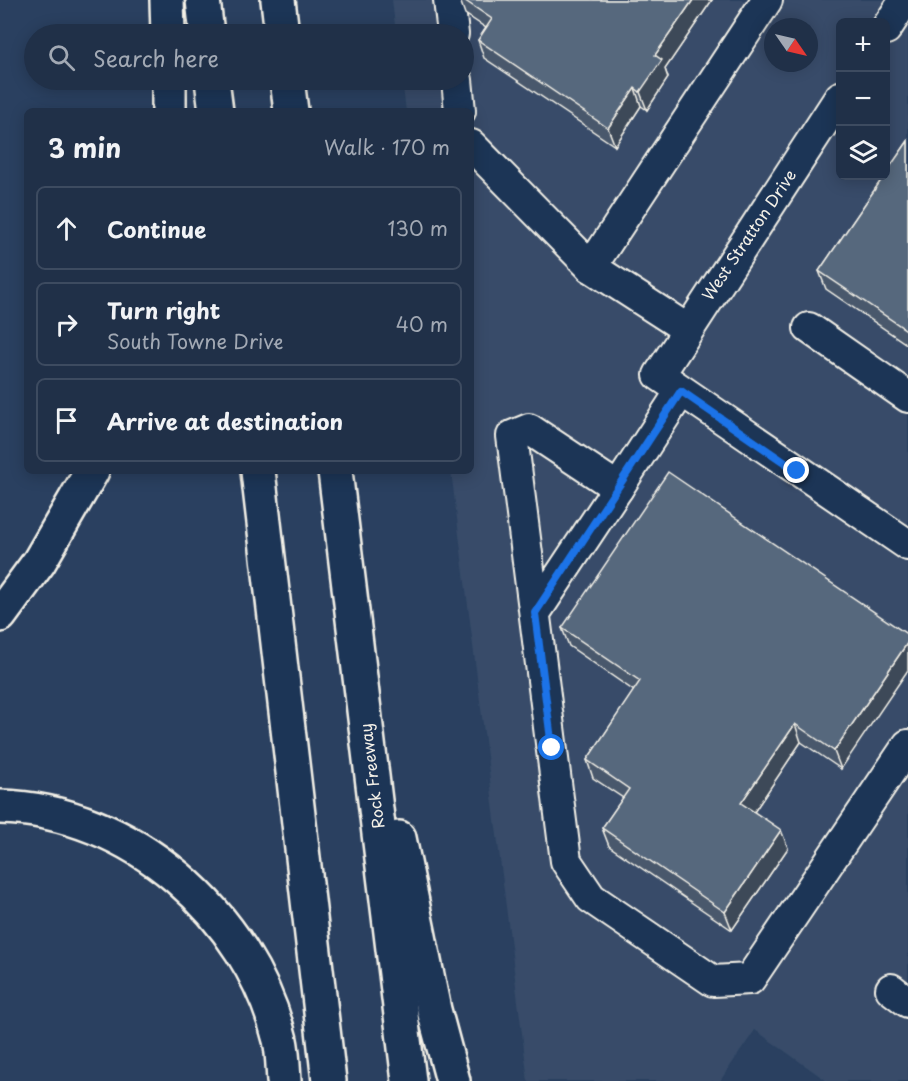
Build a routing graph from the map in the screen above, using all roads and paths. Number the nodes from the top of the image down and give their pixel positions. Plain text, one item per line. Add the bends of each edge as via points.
1 (167, 0) edge
2 (203, 0) edge
3 (278, 0) edge
4 (449, 0) edge
5 (767, 0) edge
6 (168, 24) edge
7 (206, 24) edge
8 (281, 24) edge
9 (452, 24) edge
10 (169, 90) edge
11 (213, 90) edge
12 (288, 90) edge
13 (458, 90) edge
14 (836, 103) edge
15 (169, 108) edge
16 (216, 108) edge
17 (291, 108) edge
18 (460, 108) edge
19 (474, 148) edge
20 (591, 267) junction
21 (809, 328) dead end
22 (687, 329) junction
23 (670, 383) junction
24 (908, 397) edge
25 (90, 474) edge
26 (258, 474) edge
27 (335, 474) edge
28 (618, 488) junction
29 (908, 545) edge
30 (351, 604) junction
31 (535, 613) junction
32 (0, 615) edge
33 (908, 745) edge
34 (0, 807) edge
35 (284, 1081) edge
36 (329, 1081) edge
37 (409, 1081) edge
38 (453, 1081) edge

1 - 6 highway
2 - 7 highway
3 - 8 highway
4 - 9 street
5 - 20 street
10 - 15 highway
11 - 16 highway
12 - 17 highway
13 - 18 street
14 - 22 street, West Stratton Drive
19 - 20 street
20 - 22 street
21 - 24 street
22 - 23 street, West Stratton Drive
23 - 28 street, West Stratton Drive
23 - 29 street
25 - 32 highway via 39,562
26 - 36 highway
27 - 30 highway, Rock Freeway
28 - 31 street, West Stratton Drive
28 - 31 street via 529,429 512,436
30 - 37 highway, Rock Freeway
30 - 38 highway via 434,1010
31 - 33 street via 566,861 591,898 713,981 750,979
34 - 35 highway via 26,807 98,826 160,862 214,912 257,977 280,1040

